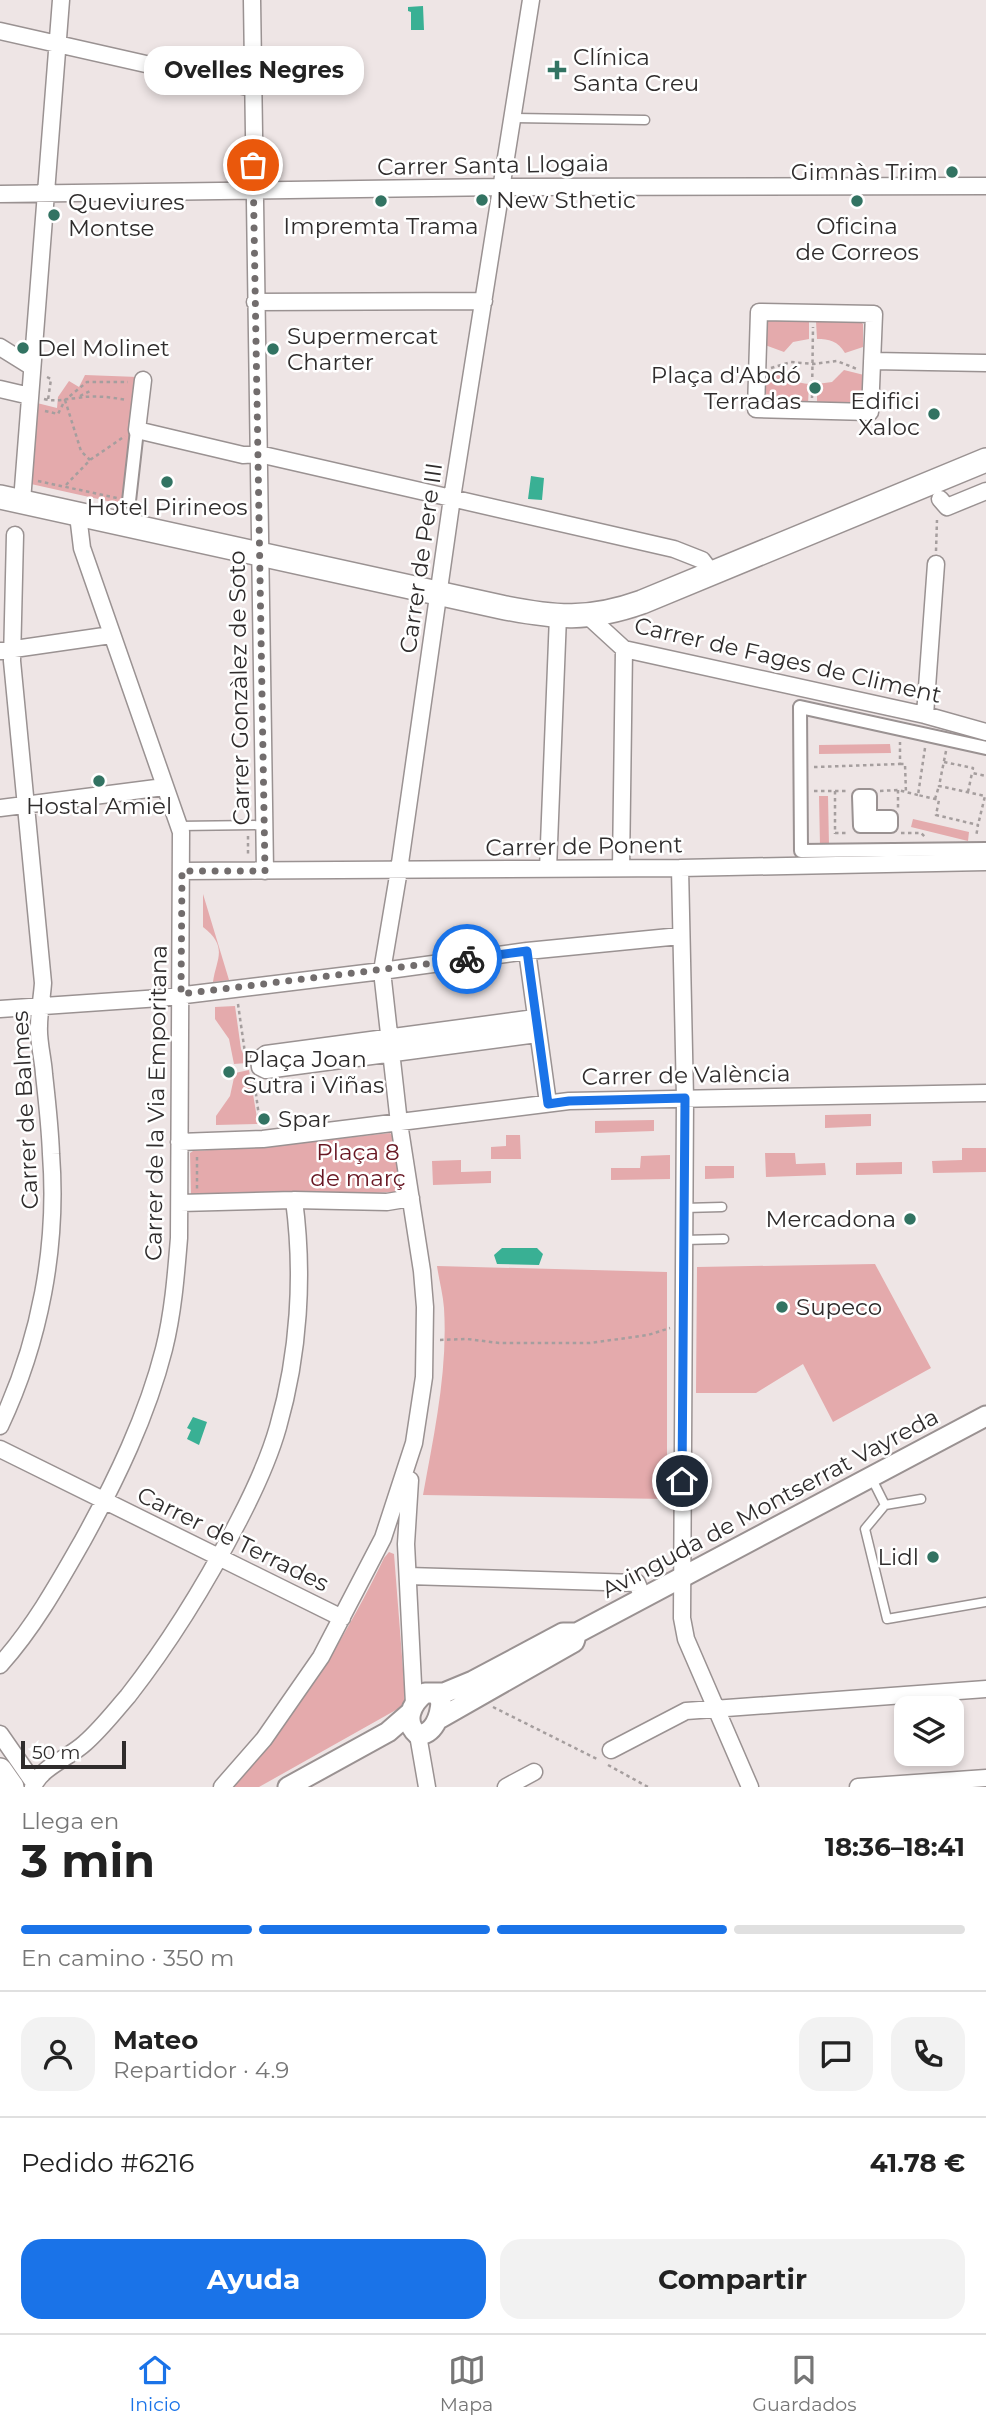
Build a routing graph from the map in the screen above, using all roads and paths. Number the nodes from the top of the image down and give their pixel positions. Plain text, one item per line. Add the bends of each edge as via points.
1 (61, 0) edge
2 (252, 0) edge
3 (531, 0) edge
4 (0, 31) edge
5 (58, 45) junction
6 (252, 88) junction
7 (514, 118) junction
8 (645, 120) dead end
9 (986, 186) edge
10 (502, 187) junction
11 (254, 191) junction
12 (45, 193) junction
13 (0, 194) edge
14 (484, 301) junction
15 (255, 302) junction
16 (813, 321) dead end
17 (0, 347) edge
18 (813, 363) junction
19 (986, 363) edge
20 (868, 366) junction
21 (32, 367) junction
22 (765, 370) dead end
23 (47, 377) dead end
24 (143, 380) joint
25 (0, 389) edge
26 (92, 390) dead end
27 (36, 397) junction
28 (77, 398) junction
29 (48, 400) junction
30 (65, 400) junction
31 (140, 405) junction
32 (812, 405) dead end
33 (42, 410) dead end
34 (137, 430) junction
35 (259, 454) junction
36 (90, 460) junction
37 (986, 460) edge
38 (36, 481) dead end
39 (65, 486) junction
40 (62, 491) dead end
41 (986, 491) edge
42 (452, 498) junction
43 (11, 499) edge
44 (129, 501) joint
45 (944, 503) joint
46 (78, 514) junction
47 (15, 535) dead end
48 (259, 554) junction
49 (936, 564) joint
50 (711, 572) junction
51 (439, 593) junction
52 (558, 616) junction
53 (588, 616) junction
54 (111, 635) junction
55 (624, 649) junction
56 (6, 650) edge
57 (925, 715) junction
58 (986, 732) edge
59 (900, 744) dead end
60 (926, 745) dead end
61 (986, 748) edge
62 (900, 764) junction
63 (814, 766) dead end
64 (972, 773) junction
65 (986, 776) edge
66 (939, 786) junction
67 (164, 787) junction
68 (814, 791) dead end
69 (828, 791) dead end
70 (835, 791) dead end
71 (968, 792) junction
72 (905, 793) dead end
73 (912, 795) dead end
74 (918, 795) junction
75 (936, 799) junction
76 (27, 804) junction
77 (0, 808) edge
78 (265, 825) junction
79 (978, 825) junction
80 (178, 826) junction
81 (248, 833) dead end
82 (912, 833) dead end
83 (921, 833) dead end
84 (976, 834) dead end
85 (835, 838) dead end
86 (986, 849) edge
87 (258, 854) dead end
88 (986, 862) edge
89 (621, 868) junction
90 (680, 868) junction
91 (548, 869) junction
92 (399, 870) junction
93 (182, 871) junction
94 (265, 871) junction
95 (680, 936) junction
96 (527, 951) junction
97 (382, 971) junction
98 (181, 994) junction
99 (42, 1006) junction
100 (0, 1009) edge
101 (536, 1026) junction
102 (389, 1045) junction
103 (986, 1093) edge
104 (685, 1098) junction
105 (548, 1104) junction
106 (399, 1123) junction
107 (179, 1142) junction
108 (197, 1151) dead end
109 (197, 1196) dead end
110 (411, 1198) junction
111 (294, 1200) junction
112 (180, 1203) junction
113 (722, 1207) dead end
114 (684, 1208) junction
115 (724, 1239) dead end
116 (684, 1240) junction
117 (683, 1328) junction
118 (424, 1340) junction
119 (986, 1416) edge
120 (0, 1426) edge
121 (414, 1443) junction
122 (0, 1449) edge
123 (871, 1477) junction
124 (921, 1499) dead end
125 (104, 1500) junction
126 (885, 1505) junction
127 (383, 1538) junction
128 (406, 1544) junction
129 (220, 1557) junction
130 (408, 1576) junction
131 (682, 1578) junction
132 (643, 1598) junction
133 (986, 1602) edge
134 (342, 1618) junction
135 (577, 1633) junction
136 (0, 1665) edge
137 (414, 1668) junction
138 (986, 1689) edge
139 (434, 1693) junction
140 (491, 1706) dead end
141 (412, 1708) junction
142 (715, 1708) junction
143 (425, 1729) junction
144 (388, 1732) junction
145 (0, 1734) edge
146 (611, 1751) dead end
147 (0, 1770) edge
148 (534, 1772) dead end
149 (986, 1778) edge
150 (26, 1786) edge
151 (222, 1787) edge
152 (288, 1787) edge
153 (427, 1787) edge
154 (506, 1787) edge
155 (648, 1787) edge
156 (750, 1787) edge
157 (858, 1787) edge

1 - 5 street
2 - 6 street, Carrer Gonzàlez de Soto
3 - 7 street, Carrer de Pere III
4 - 5 street
5 - 6 street
5 - 12 street
6 - 11 street, Carrer Gonzàlez de Soto
7 - 8 lane
7 - 10 street, Carrer de Pere III
9 - 10 street, Carrer Santa Llogaia
10 - 11 street, Carrer Santa Llogaia
10 - 14 street, Carrer de Pere III
11 - 12 street, Carrer Santa Llogaia
11 - 15 street, Carrer Gonzàlez de Soto
12 - 13 street, Carrer Santa Llogaia
12 - 21 street
14 - 15 street
14 - 42 street, Carrer de Pere III
15 - 35 street, Carrer Gonzàlez de Soto
16 - 18 path
17 - 21 street
18 - 20 path
18 - 22 path via 790,362
18 - 32 path
19 - 20 street
20 - 20 street via 874,314 759,312 756,409 870,412
21 - 27 street
23 - 29 path via 51,380
24 - 30 path via 87,382
24 - 31 street
25 - 27 street
26 - 28 path
27 - 29 path
27 - 43 street
28 - 30 path
28 - 31 path via 107,396
29 - 30 path
30 - 33 path via 58,414
30 - 36 path via 81,451
31 - 34 street
34 - 35 street via 243,455
34 - 36 path
34 - 44 street
35 - 42 street
35 - 48 street, Carrer Gonzàlez de Soto
36 - 39 path
37 - 50 main road
38 - 39 path
39 - 40 path
39 - 44 path
41 - 45 street
42 - 50 street via 674,549 702,560
42 - 51 street, Carrer de Pere III
43 - 46 main road
45 - 49 path via 937,515
46 - 48 main road
46 - 54 street, Carrer de la Via Emporitana via 82,548
47 - 56 street, Carrer de Balmes
48 - 51 main road
48 - 78 street, Carrer Gonzàlez de Soto
49 - 57 street
50 - 53 main road via 625,608
51 - 52 main road
51 - 92 street, Carrer de Pere III
52 - 53 main road
52 - 91 street
53 - 55 street, Carrer de Fages de Climent
54 - 56 street
54 - 67 street, Carrer de la Via Emporitana
55 - 57 street, Carrer de Fages de Climent
55 - 89 street
56 - 76 street, Carrer de Balmes
57 - 58 street, Carrer de Fages de Climent
59 - 62 path
60 - 74 path
61 - 86 street via 800,707 801,851
62 - 63 path
62 - 72 path via 905,764
64 - 65 path
64 - 66 path via 973,768 944,760
64 - 71 path
66 - 71 path
66 - 75 path
67 - 76 street
67 - 80 street, Carrer de la Via Emporitana
68 - 69 path
70 - 85 path
71 - 79 path via 985,796
73 - 74 path
74 - 75 path
75 - 79 path via 936,816
76 - 77 street
76 - 99 street, Carrer de Balmes
78 - 80 lane
78 - 94 street, Carrer Gonzàlez de Soto
79 - 84 path
80 - 93 street, Carrer de la Via Emporitana
81 - 87 path via 248,855
82 - 83 path
88 - 90 street, Carrer de Ponent
89 - 90 street, Carrer de Ponent
89 - 91 street, Carrer de Ponent
90 - 95 street
91 - 92 street, Carrer de Ponent
92 - 94 street, Carrer de Ponent
92 - 97 street, Carrer de Pere III
93 - 94 street, Carrer de Ponent
93 - 98 street, Carrer de la Via Emporitana
95 - 96 street
95 - 104 street
96 - 97 street
96 - 101 street
97 - 98 street
97 - 102 street, Carrer de Pere III
98 - 99 street
98 - 107 street, Carrer de la Via Emporitana
99 - 100 street
99 - 120 street, Carrer de Balmes via 39,1026 51,1156 51,1235 30,1349
101 - 102 street
101 - 105 street
102 - 102 street via 266,1054 259,1059 260,1067 266,1070
102 - 106 street, Carrer de Pere III
103 - 104 street, Carrer de València
104 - 105 street, Carrer de València
104 - 114 street
105 - 106 street, Carrer de València
106 - 107 street, Carrer de València via 262,1139
106 - 110 street, Carrer de Pere III
107 - 112 street, Carrer de la Via Emporitana
108 - 109 path, Carrer de la Via Emporitana
110 - 111 street via 387,1202
110 - 118 street, Carrer de Pere III via 422,1271
111 - 112 street
111 - 129 street via 299,1289 293,1359 278,1429 255,1489
112 - 125 street, Carrer de la Via Emporitana via 175,1290 164,1348 150,1397
113 - 114 lane
114 - 116 street
115 - 116 lane
116 - 117 street
117 - 118 path via 590,1343
117 - 131 street
118 - 121 street, Carrer de Pere III via 424,1377
119 - 123 street, Avinguda de Montserrat Vayreda
121 - 127 street
121 - 128 street
122 - 125 street, Carrer de Terrades
123 - 126 lane
123 - 131 street, Avinguda de Montserrat Vayreda
124 - 126 lane
125 - 129 street, Carrer de Terrades
125 - 136 street, Carrer de la Via Emporitana via 47,1603
126 - 133 lane via 865,1529 887,1619
127 - 128 street
127 - 134 street
128 - 130 street
129 - 134 street, Carrer de Terrades
129 - 150 street via 169,1640 113,1714 84,1744
130 - 132 street via 637,1583
130 - 137 street
131 - 132 street, Avinguda de Montserrat Vayreda
131 - 142 street via 686,1639
132 - 135 street, Avinguda de Montserrat Vayreda
134 - 151 street via 292,1701
135 - 139 street, Avinguda de Montserrat Vayreda via 563,1633 482,1676
135 - 143 street, Avinguda de Montserrat Vayreda via 574,1642
137 - 139 street
137 - 141 street
138 - 142 street
139 - 141 street, Avinguda de Montserrat Vayreda via 422,1696
139 - 143 street via 441,1702
140 - 155 path
141 - 143 street via 410,1722
141 - 144 street
142 - 146 street via 686,1711
142 - 156 street
143 - 144 street
143 - 153 street via 421,1756
144 - 152 street
145 - 150 street
147 - 150 main road
148 - 154 street
149 - 157 street

